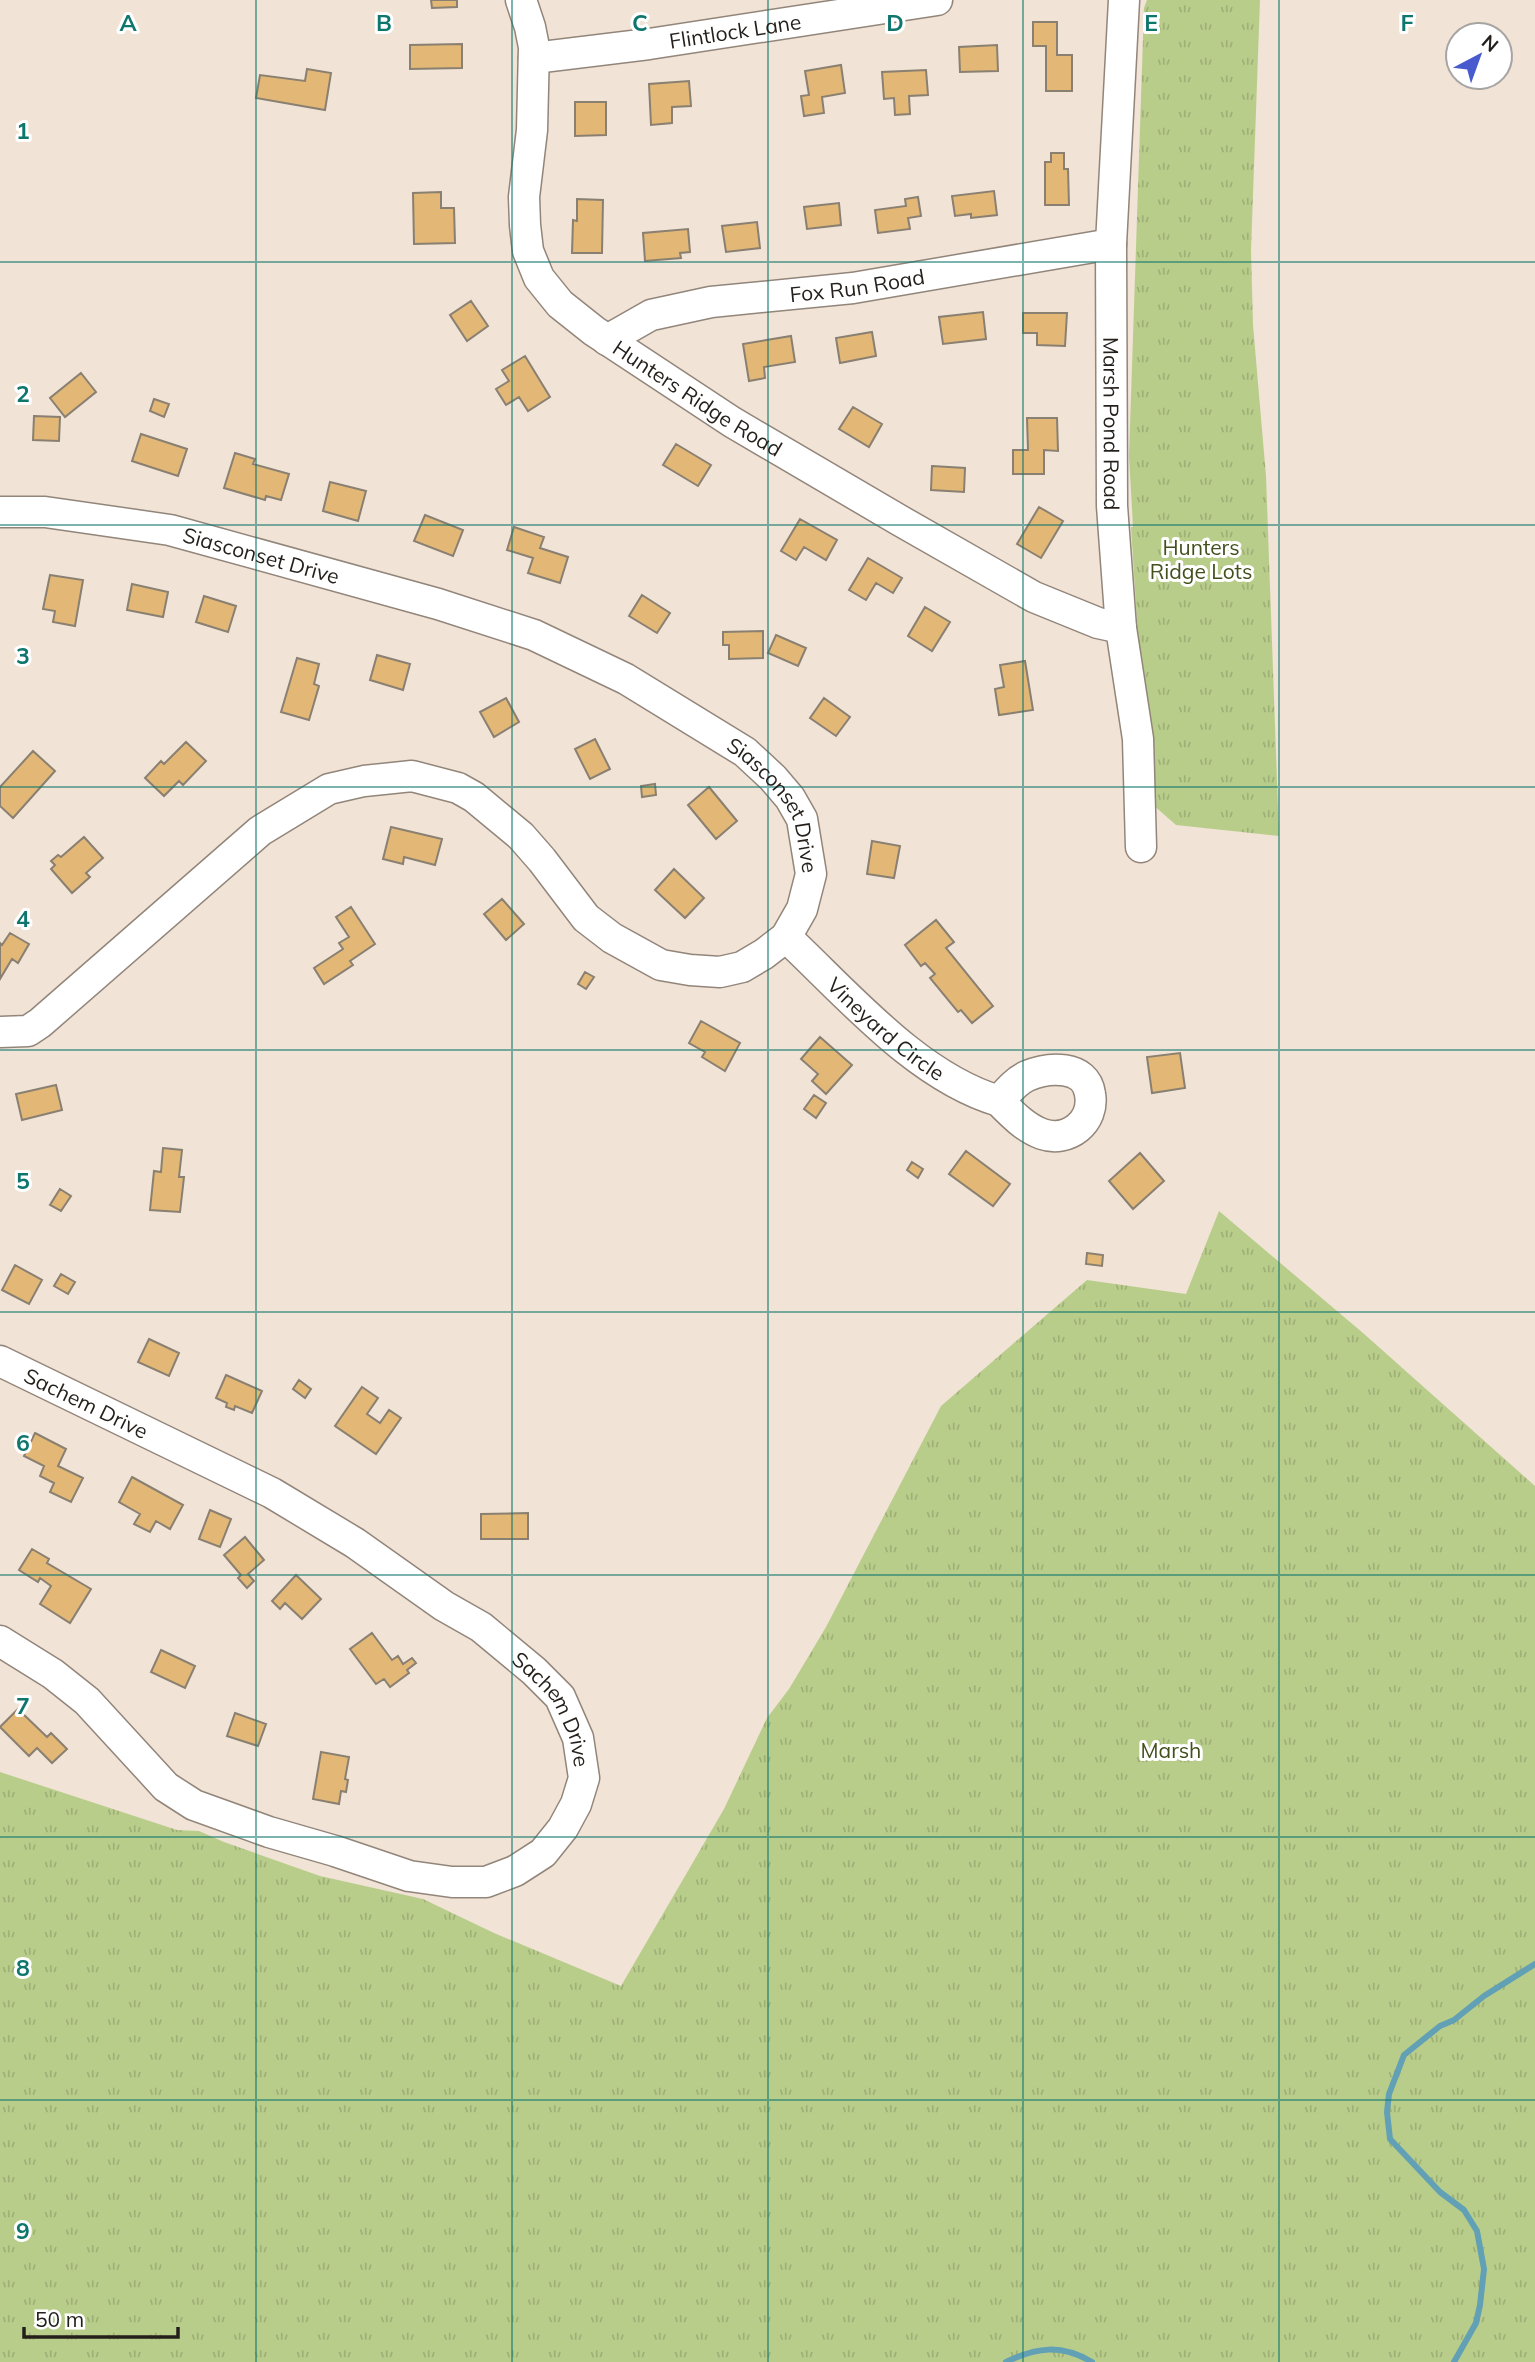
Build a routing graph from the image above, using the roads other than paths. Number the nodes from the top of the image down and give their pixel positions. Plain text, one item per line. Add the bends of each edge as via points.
1 (521, 0) edge
2 (937, 0) edge
3 (1124, 0) edge
4 (534, 58) junction
5 (1111, 244) junction
6 (607, 340) junction
7 (0, 512) edge
8 (1121, 628) junction
9 (1141, 846) dead end
10 (786, 937) junction
11 (0, 1032) edge
12 (999, 1101) dead end
13 (0, 1361) edge
14 (0, 1641) edge

1 - 4 street, Hunters Ridge Road
2 - 4 street, Flintlock Lane
3 - 5 street, Marsh Pond Road
4 - 6 street, Hunters Ridge Road via 524,197 528,251 539,278 560,304
5 - 6 street, Fox Run Road via 853,288 711,302 651,314
5 - 8 street, Marsh Pond Road via 1112,506
6 - 8 street, Hunters Ridge Road via 732,422 1034,597 1098,624
7 - 10 street, Siasconset Drive via 45,512 170,530 522,631 626,679 745,752 790,798 802,819 811,874 802,909
8 - 9 street, Marsh Pond Road via 1138,739
10 - 11 street, Siasconset Drive via 742,967 720,972 661,965 586,918 521,836 474,797 439,781 412,776 364,781 329,789 260,831 40,1023 28,1031
10 - 12 street, Vineyard Circle via 933,1071 974,1094
13 - 14 street, Sachem Drive via 272,1493 481,1627 560,1697 578,1738 584,1778 563,1828 543,1853 515,1871 486,1882 409,1876 194,1805 166,1787 87,1701

